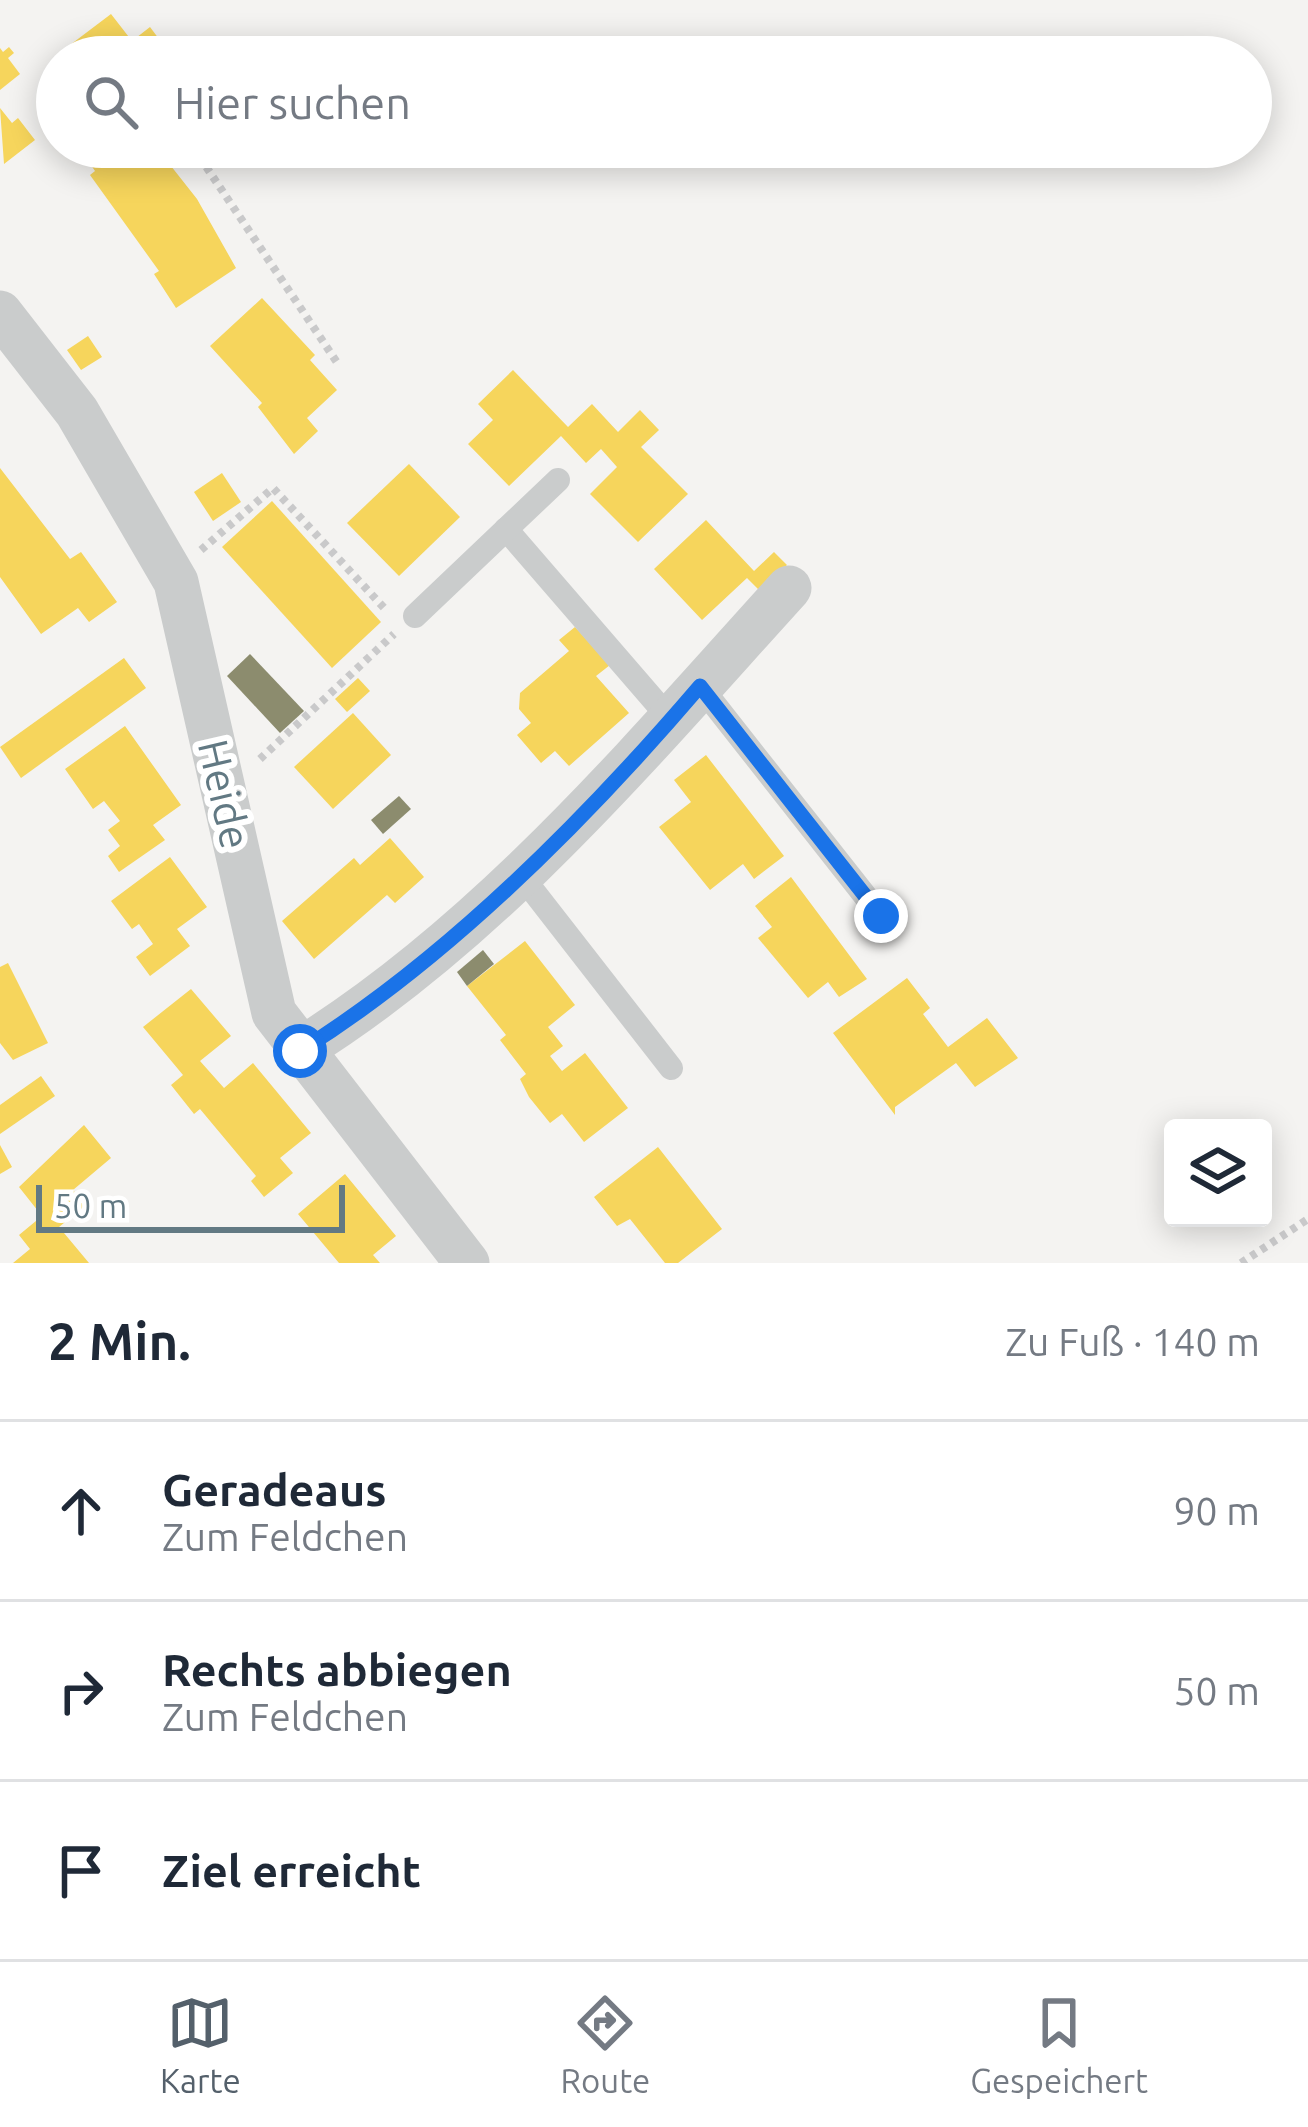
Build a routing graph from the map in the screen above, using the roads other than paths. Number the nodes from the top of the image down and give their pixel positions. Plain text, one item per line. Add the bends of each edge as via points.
1 (0, 313) edge
2 (558, 480) dead end
3 (506, 530) junction
4 (789, 588) dead end
5 (416, 616) dead end
6 (686, 703) junction
7 (520, 874) junction
8 (881, 916) dead end
9 (300, 1051) junction
10 (670, 1068) dead end
11 (467, 1263) edge

1 - 9 street, Heide via 77,412 172,574 274,1013
2 - 3 lane
3 - 5 lane
3 - 6 lane
4 - 6 street
6 - 7 street
6 - 8 lane
7 - 9 street via 358,1015
7 - 10 lane
9 - 11 street, Heide

